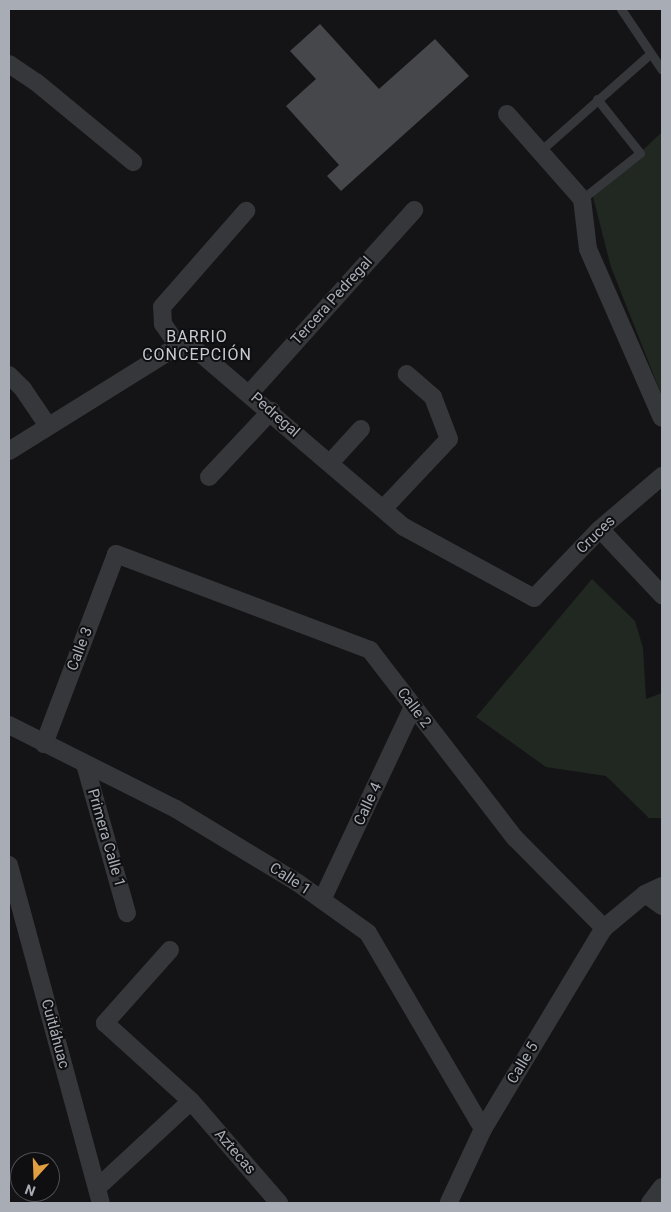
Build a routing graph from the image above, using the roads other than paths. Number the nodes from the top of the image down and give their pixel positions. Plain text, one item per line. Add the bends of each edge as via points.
1 (622, 9) edge
2 (650, 52) junction
3 (9, 64) edge
4 (662, 70) edge
5 (597, 100) junction
6 (507, 114) dead end
7 (539, 152) junction
8 (133, 162) dead end
9 (582, 198) junction
10 (414, 210) dead end
11 (246, 211) dead end
12 (178, 346) junction
13 (407, 374) dead end
14 (9, 375) edge
15 (250, 393) junction
16 (271, 411) junction
17 (662, 418) edge
18 (48, 426) junction
19 (361, 429) dead end
20 (9, 451) edge
21 (330, 463) junction
22 (662, 476) edge
23 (209, 477) dead end
24 (383, 509) junction
25 (600, 529) junction
26 (116, 554) joint
27 (662, 595) edge
28 (534, 598) joint
29 (413, 707) junction
30 (9, 725) edge
31 (44, 744) junction
32 (85, 764) junction
33 (9, 865) edge
34 (662, 886) edge
35 (645, 894) junction
36 (322, 900) junction
37 (662, 906) edge
38 (127, 913) dead end
39 (604, 928) junction
40 (170, 950) dead end
41 (191, 1101) junction
42 (483, 1129) junction
43 (662, 1187) edge
44 (99, 1196) edge
45 (449, 1202) dead end
46 (279, 1203) edge
47 (650, 1203) edge

1 - 2 lane
2 - 4 lane
2 - 5 lane
3 - 8 street via 36,82
5 - 7 lane
5 - 9 lane via 640,153
6 - 7 street
7 - 9 street
9 - 17 street via 588,250
10 - 15 street, Tercera Pedregal
11 - 12 street via 162,307 163,324
12 - 15 street, Pedregal via 200,353
12 - 18 street
13 - 24 street via 433,397 449,440
14 - 18 street
15 - 16 street, Pedregal
16 - 21 street, Pedregal
16 - 23 street
18 - 20 street
19 - 21 street
21 - 24 street, Pedregal
22 - 25 street, Cruces
24 - 28 street, Pedregal via 404,527
25 - 27 street
25 - 28 street, Cruces
26 - 29 street, Calle 2 via 370,650
26 - 31 street, Calle 3
29 - 36 street, Calle 4
29 - 39 street, Calle 2 via 515,838
30 - 31 street, Calle 1
31 - 32 street, Calle 1
32 - 36 street, Calle 1 via 176,809
32 - 38 street, Primera Calle 1
33 - 44 street, Cuitláhuac
34 - 35 street
35 - 37 street
35 - 39 street
36 - 42 street, Calle 1 via 368,933
39 - 42 street, Calle 5
40 - 41 street, Aztecas via 105,1022
41 - 44 street
41 - 46 street, Aztecas
42 - 45 street, Calle 5
43 - 47 street

